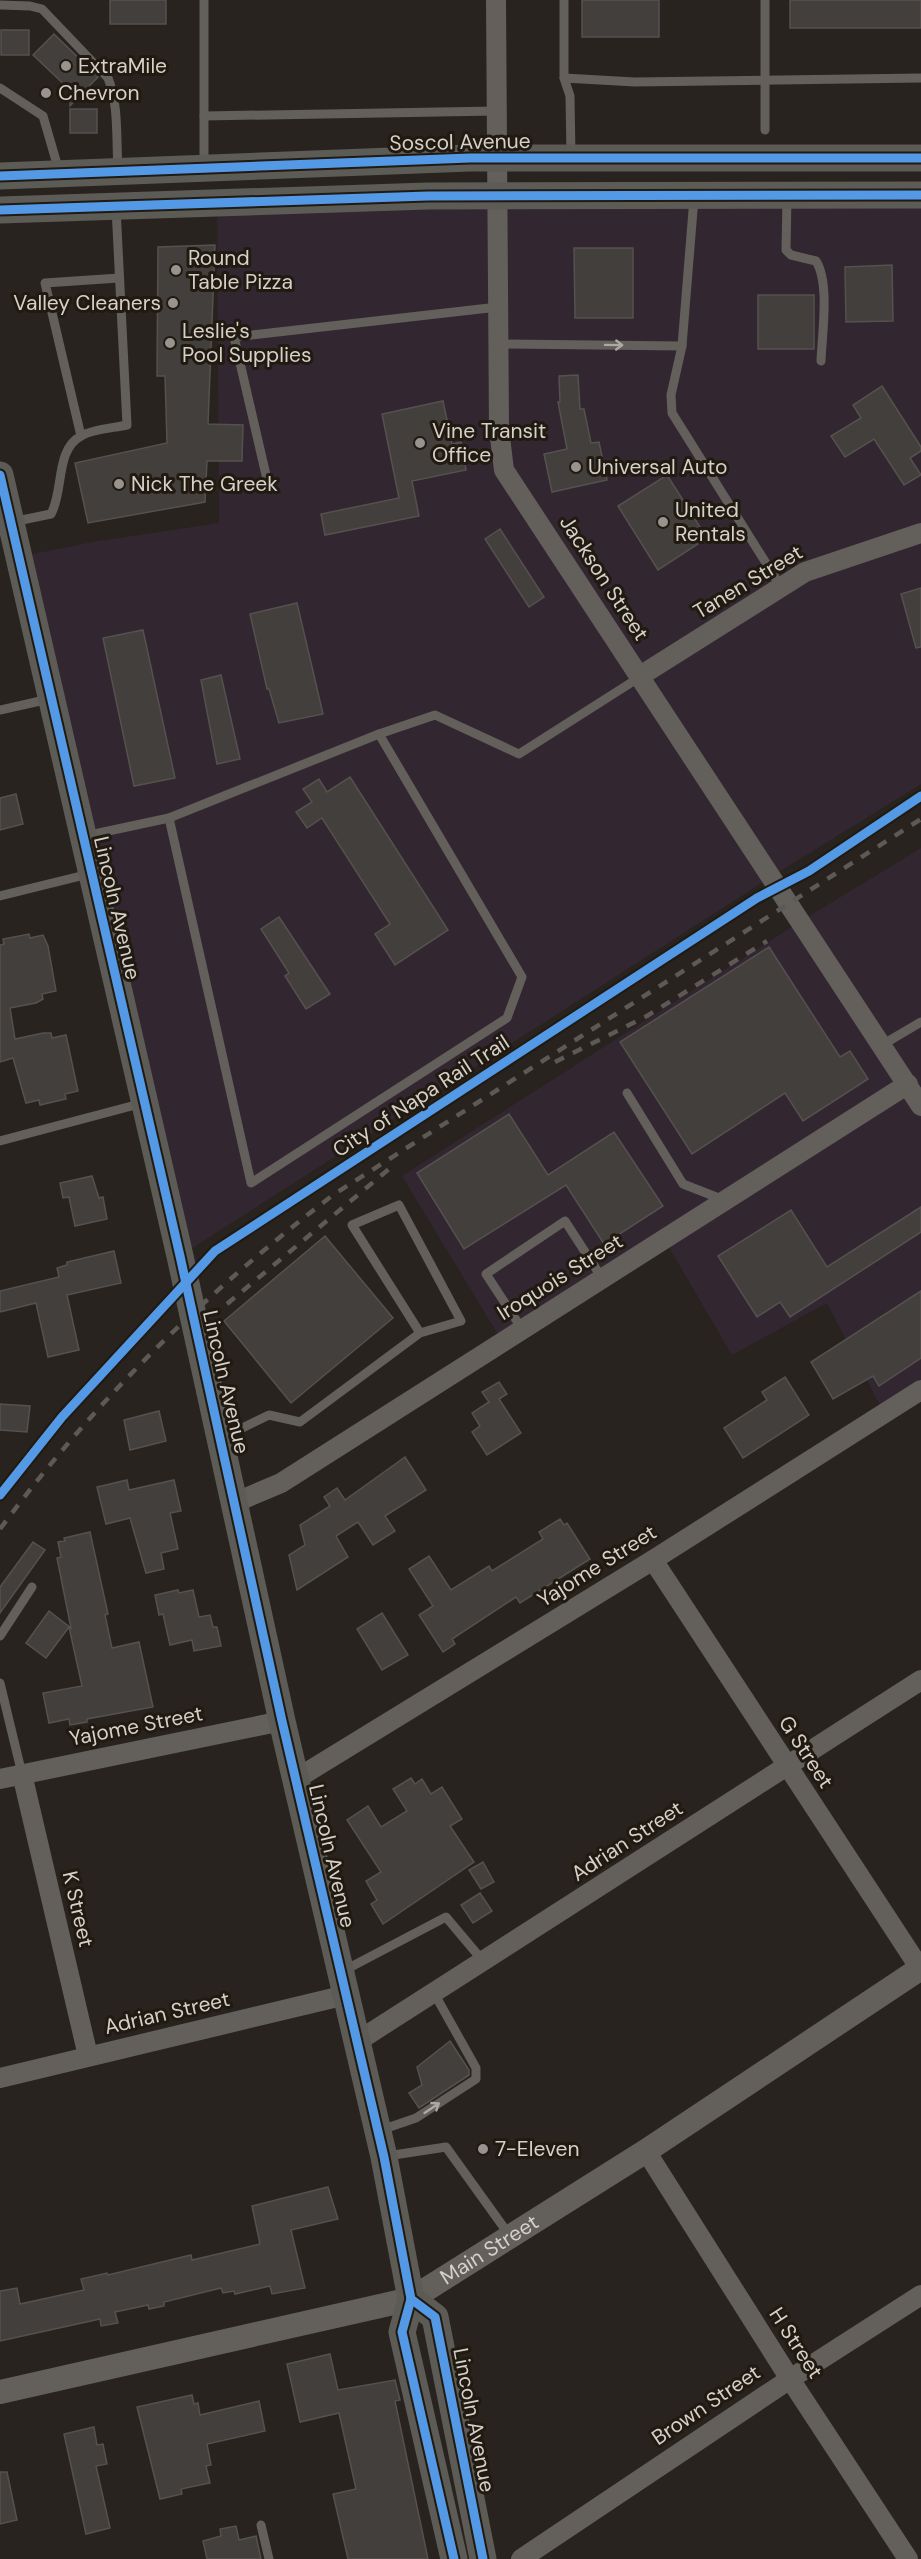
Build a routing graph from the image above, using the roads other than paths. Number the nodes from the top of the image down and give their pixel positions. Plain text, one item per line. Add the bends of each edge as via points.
1 (204, 0) edge
2 (496, 0) edge
3 (564, 0) edge
4 (765, 0) edge
5 (30, 3) edge
6 (0, 5) edge
7 (564, 78) junction
8 (921, 78) edge
9 (765, 80) junction
10 (0, 88) edge
11 (496, 111) junction
12 (204, 116) junction
13 (765, 130) dead end
14 (496, 158) junction
15 (571, 158) junction
16 (921, 158) edge
17 (204, 168) junction
18 (118, 171) junction
19 (59, 173) junction
20 (0, 176) edge
21 (496, 195) junction
22 (694, 195) junction
23 (787, 195) junction
24 (921, 195) edge
25 (115, 205) junction
26 (0, 210) edge
27 (119, 278) junction
28 (498, 307) junction
29 (498, 344) junction
30 (682, 346) junction
31 (821, 361) dead end
32 (81, 436) junction
33 (0, 475) edge
34 (269, 488) dead end
35 (11, 522) junction
36 (921, 533) edge
37 (781, 587) junction
38 (640, 676) junction
39 (51, 699) junction
40 (0, 711) edge
41 (379, 734) junction
42 (169, 818) junction
43 (83, 837) junction
44 (91, 874) junction
45 (0, 896) edge
46 (921, 1022) edge
47 (882, 1046) junction
48 (908, 1084) junction
49 (627, 1093) dead end
50 (143, 1103) junction
51 (921, 1106) edge
52 (0, 1141) edge
53 (726, 1201) junction
54 (602, 1278) junction
55 (522, 1329) junction
56 (420, 1333) junction
57 (921, 1390) edge
58 (220, 1439) junction
59 (234, 1503) junction
60 (653, 1560) junction
61 (33, 1587) dead end
62 (0, 1636) edge
63 (921, 1680) edge
64 (0, 1683) edge
65 (282, 1721) junction
66 (787, 1767) junction
67 (22, 1774) junction
68 (0, 1779) edge
69 (296, 1779) junction
70 (483, 1961) junction
71 (921, 1969) edge
72 (343, 1983) junction
73 (434, 1993) junction
74 (358, 2041) junction
75 (88, 2056) junction
76 (0, 2078) edge
77 (378, 2130) junction
78 (646, 2151) junction
79 (384, 2157) junction
80 (511, 2238) junction
81 (921, 2295) edge
82 (411, 2299) junction
83 (790, 2379) junction
84 (0, 2392) edge
85 (261, 2525) dead end
86 (533, 2555) edge
87 (269, 2559) edge
88 (454, 2559) edge
89 (483, 2559) edge
90 (908, 2559) edge

1 - 12 lane
2 - 11 street, Jackson Street
3 - 7 lane
4 - 9 lane
5 - 6 lane
5 - 18 lane via 42,9 108,78 115,108
7 - 9 lane
7 - 15 lane via 570,96
8 - 9 lane
9 - 13 lane
10 - 19 lane via 43,116
11 - 12 lane
11 - 14 street, Jackson Street
12 - 17 lane
14 - 15 main road, Soscol Avenue
14 - 17 main road, Soscol Avenue
14 - 21 street, Jackson Street
15 - 16 main road, Soscol Avenue
17 - 18 main road, Soscol Avenue
18 - 19 main road, Soscol Avenue
19 - 20 main road, Soscol Avenue
21 - 22 main road
21 - 25 main road
21 - 28 street, Jackson Street
22 - 23 main road
22 - 30 lane
23 - 24 main road
23 - 31 lane via 786,250 799,258 816,261 821,269
25 - 26 main road
25 - 27 lane
27 - 32 lane via 127,425
27 - 32 lane via 45,283
28 - 29 street, Jackson Street
28 - 34 lane via 234,337
29 -> 30 lane
29 - 38 street, Jackson Street via 504,470
30 - 37 lane via 670,395 672,413
32 - 35 lane via 68,449 57,503 51,514
33 - 35 main road, Lincoln Avenue
35 - 39 main road, Lincoln Avenue
36 - 37 street, Tanen Street via 805,572
37 - 38 street, Tanen Street
38 - 41 lane via 519,754 435,715
38 - 47 street, Jackson Street
39 - 40 lane
39 - 43 main road, Lincoln Avenue
41 - 42 lane
41 - 42 lane via 522,977 507,1018 251,1183
42 - 43 lane
43 - 44 main road, Lincoln Avenue
44 - 45 lane
44 - 50 main road, Lincoln Avenue
46 - 47 lane
47 - 48 street, Jackson Street
48 - 51 street, Jackson Street
48 - 53 street, Iroquois Street
49 - 53 lane via 683,1184
50 - 52 lane
50 - 58 main road, Lincoln Avenue
53 - 54 street, Iroquois Street
54 - 55 street, Iroquois Street
54 - 55 lane via 565,1221 486,1274
55 - 59 street, Iroquois Street via 281,1483
56 - 56 lane via 352,1225 399,1205 461,1321
56 - 58 lane via 300,1422 269,1415
57 - 60 street, Yajome Street
58 - 59 main road, Lincoln Avenue
59 - 65 main road, Lincoln Avenue
60 - 66 street, G Street
60 - 69 street, Yajome Street
61 - 62 lane
63 - 66 street, Adrian Street
64 - 67 lane
65 - 67 street, Yajome Street
65 - 69 main road, Lincoln Avenue
66 - 70 street, Adrian Street
66 - 71 street, G Street
67 - 68 street, Yajome Street
67 - 75 street, K Street
69 - 72 main road, Lincoln Avenue
70 - 72 lane via 446,1917
70 - 73 street, Adrian Street
71 - 78 street, Main Street
72 - 74 main road, Lincoln Avenue
72 - 75 street, Adrian Street
73 - 74 street, Adrian Street
77 -> 73 lane via 416,2118 476,2079 476,2068
74 - 77 main road, Lincoln Avenue
75 - 76 street, Adrian Street
77 - 79 main road, Lincoln Avenue
78 - 80 street, Main Street
78 - 83 street, H Street
79 - 80 lane via 446,2147
79 - 82 main road, Lincoln Avenue
80 - 82 street, Main Street
81 - 83 street, Brown Street
82 - 84 street, Main Street
82 - 88 main road, Lincoln Avenue via 402,2332
82 - 89 main road, Lincoln Avenue via 435,2317
83 - 86 street, Brown Street
83 - 90 street, H Street
85 - 87 lane

